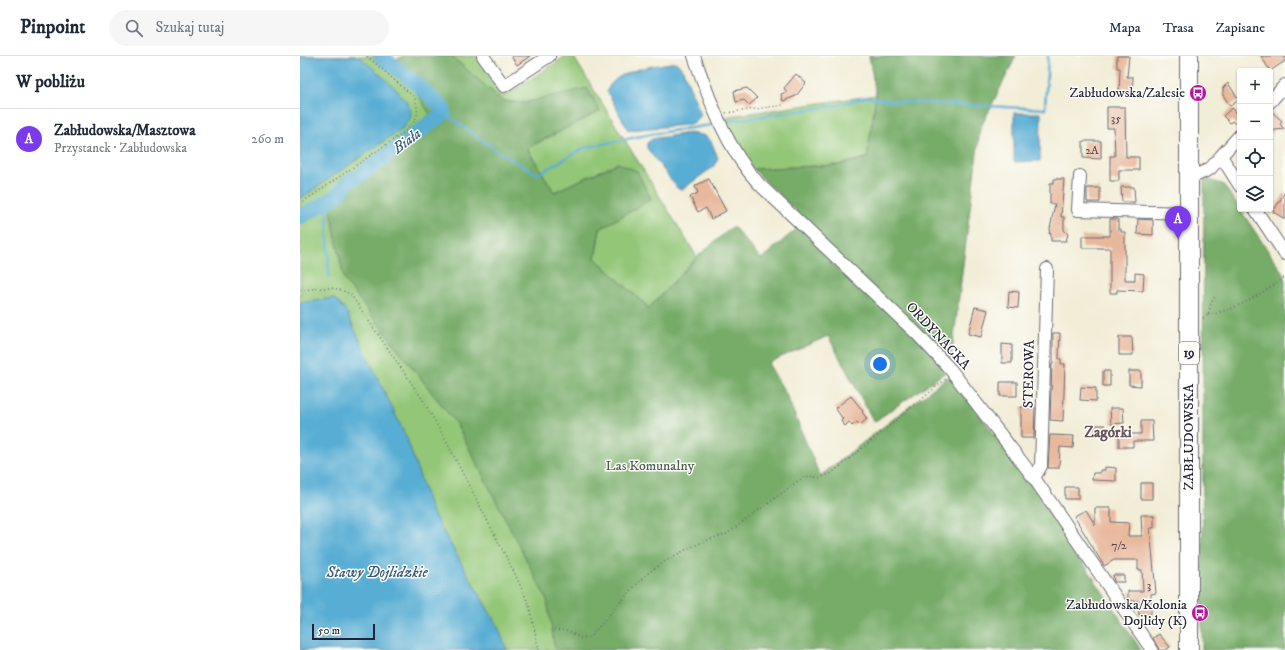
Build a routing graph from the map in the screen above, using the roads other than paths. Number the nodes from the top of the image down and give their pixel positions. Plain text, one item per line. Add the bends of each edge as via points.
1 (483, 56) edge
2 (549, 56) edge
3 (694, 56) edge
4 (1189, 56) edge
5 (1285, 85) edge
6 (1273, 99) edge
7 (1237, 138) edge
8 (1221, 156) junction
9 (1080, 176) dead end
10 (1190, 178) junction
11 (1237, 181) edge
12 (1257, 212) edge
13 (1189, 213) junction
14 (1285, 254) edge
15 (1046, 269) dead end
16 (1034, 478) junction
17 (1152, 650) edge
18 (1189, 650) edge

1 - 2 street via 504,86
3 - 16 street, ORDYNACKA via 716,114 738,157 751,175 917,334 954,373
4 - 10 highway, ZABŁUDOWSKA / 19
5 - 6 street
7 - 8 street
8 - 10 street via 1210,169
8 - 11 street
9 - 13 street via 1078,210
10 - 13 highway, ZABŁUDOWSKA / 19
12 - 14 street
13 - 18 highway, ZABŁUDOWSKA / 19
15 - 16 street, STEROWA via 1041,466
16 - 17 street, ORDYNACKA

